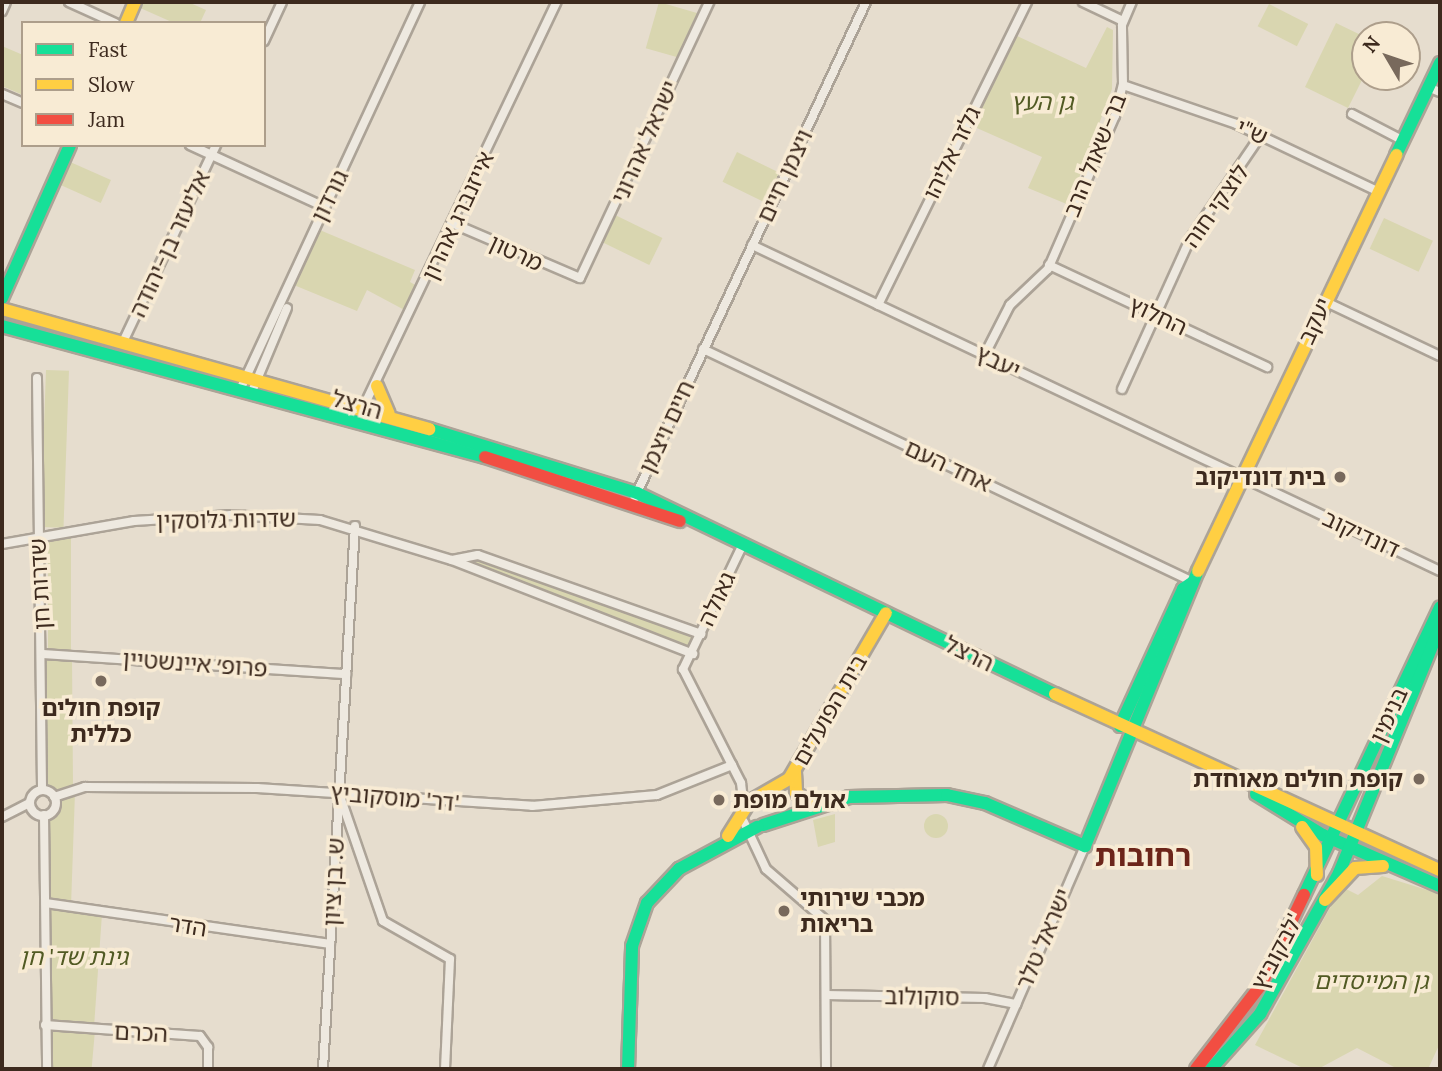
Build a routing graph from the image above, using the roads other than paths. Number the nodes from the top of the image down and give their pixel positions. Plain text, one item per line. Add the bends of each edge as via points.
1 (6, 2) edge
2 (69, 2) edge
3 (135, 2) edge
4 (282, 2) edge
5 (420, 2) edge
6 (558, 2) edge
7 (709, 2) edge
8 (866, 2) edge
9 (1027, 2) edge
10 (1083, 2) edge
11 (1132, 2) edge
12 (2, 11) edge
13 (111, 21) edge
14 (127, 21) edge
15 (1123, 21) junction
16 (266, 37) edge
17 (1440, 63) edge
18 (1123, 85) junction
19 (1434, 90) edge
20 (2, 94) edge
21 (21, 102) edge
22 (1352, 114) dead end
23 (1261, 135) junction
24 (1402, 139) junction
25 (69, 147) edge
26 (194, 147) edge
27 (215, 147) edge
28 (212, 155) junction
29 (1377, 191) junction
30 (325, 207) junction
31 (454, 224) junction
32 (752, 244) junction
33 (1049, 265) junction
34 (578, 280) joint
35 (2, 298) edge
36 (1324, 301) junction
37 (878, 305) junction
38 (283, 307) junction
39 (2, 309) edge
40 (298, 312) dead end
41 (1153, 314) junction
42 (2, 326) edge
43 (123, 342) junction
44 (703, 349) junction
45 (984, 356) junction
46 (1440, 356) edge
47 (1267, 368) dead end
48 (252, 374) junction
49 (37, 378) dead end
50 (377, 386) junction
51 (1122, 389) dead end
52 (245, 392) junction
53 (365, 408) junction
54 (389, 414) junction
55 (344, 419) junction
56 (1243, 480) junction
57 (635, 499) junction
58 (355, 526) junction
59 (37, 533) junction
60 (2, 544) edge
61 (743, 544) junction
62 (452, 560) junction
63 (1440, 571) edge
64 (1193, 582) junction
65 (1440, 607) edge
66 (886, 613) junction
67 (1440, 627) edge
68 (701, 634) junction
69 (43, 654) junction
70 (693, 654) junction
71 (346, 674) junction
72 (1126, 729) junction
73 (732, 765) junction
74 (796, 768) junction
75 (1235, 780) junction
76 (741, 783) junction
77 (42, 790) junction
78 (339, 793) junction
79 (762, 796) junction
80 (54, 797) junction
81 (30, 803) junction
82 (815, 806) junction
83 (44, 815) junction
84 (2, 817) edge
85 (749, 821) junction
86 (1297, 821) junction
87 (1339, 823) junction
88 (1356, 832) junction
89 (1333, 839) junction
90 (1085, 846) junction
91 (1350, 848) junction
92 (1440, 870) edge
93 (1406, 872) junction
94 (1317, 875) junction
95 (1440, 886) edge
96 (1325, 900) junction
97 (46, 903) junction
98 (330, 944) junction
99 (826, 995) junction
100 (1016, 1004) junction
101 (45, 1025) junction
102 (47, 1069) edge
103 (208, 1069) edge
104 (323, 1069) edge
105 (445, 1069) edge
106 (628, 1069) edge
107 (826, 1069) edge
108 (988, 1069) edge
109 (1196, 1069) edge
110 (1211, 1069) edge

1 - 12 street
2 - 13 street
3 - 14 street
4 - 16 street
5 - 30 street, גורדון
6 - 31 street, אייזנברג אהרון
7 - 34 street, ישראל אהרוני
8 - 32 street, ויצמן חיים
9 - 37 street, גלזר אליהו
10 - 15 street
11 - 15 street, בר-שאול הרב
15 - 18 street, בר-שאול הרב
17 - 19 street, יעקב
18 - 23 street, ש"י
18 - 33 street, בר-שאול הרב
19 - 24 street, יעקב
20 - 21 street
22 - 24 street
23 - 29 street, ש"י
23 - 41 street, לוצקי חוה via 1190,239
24 - 29 street, יעקב
25 - 35 street
26 - 28 street
27 - 28 street, אליעזר בן-יהודה
28 - 30 street
28 - 43 street, אליעזר בן-יהודה
29 - 36 street, יעקב
30 - 38 street, גורדון
31 - 34 street, מרטון
31 - 50 street, אייזנברג אהרון
32 - 37 street, יעבץ
32 - 44 street, ויצמן חיים
33 - 41 street, החלוץ
33 - 45 street via 1010,305
36 - 46 street
36 - 56 street, יעקב
37 - 45 street, יעבץ
38 - 40 street
38 - 48 street, גורדון
39 - 43 street, הרצל
41 - 47 street, החלוץ
41 - 51 street, לוצקי חוה
42 - 52 street, הרצל
43 - 48 street, הרצל
44 - 57 street, חיים ויצמן
44 - 64 street, אחד העם
45 - 56 street, יעבץ
48 - 52 street
48 - 53 street, הרצל
49 - 59 street, שדרות חן
50 - 53 street, אייזנברג אהרון
50 - 54 street
52 - 55 street, הרצל
53 - 54 street, הרצל
53 - 55 street
54 - 57 street, הרצל
55 - 57 street, הרצל via 430,439
56 - 63 street, דונדיקוב
56 - 64 street, יעקב
57 - 61 street, הרצל
58 - 59 street, שדרות גלוסקין via 230,515
58 - 62 street, שדרות גלוסקין
58 - 71 street, ש. בן ציון
59 - 60 street, שדרות גלוסקין
59 - 69 street, שדרות חן
61 - 66 street, הרצל
61 - 68 street, גאולה
62 - 68 street, שדרות גלוסקין via 478,555
62 - 70 street, שדרות גלוסקין
64 - 72 street, יעקב
65 - 87 street, בנימין
66 - 72 street, הרצל
66 - 74 street, בית הפועלים
67 - 88 street, בנימין via 1396,721
68 - 70 street, גאולה
69 - 71 street, פרופ׳ איינשטיין
69 - 77 street, שדרות חן
70 - 73 street via 683,669
71 - 78 street, ש. בן ציון
72 - 75 street, הרצל
72 - 90 street, ישראל טלר
73 - 76 street
73 - 78 street, דר' מוסקוביץ' via 657,795 532,806
74 - 79 street, בית הפועלים via 781,787
74 - 82 street via 796,793
75 - 86 street, הרצל
75 - 87 street, הרצל
76 - 79 street
76 - 85 street
77 - 80 street
77 - 81 street
78 - 80 street, דר' מוסקוביץ' via 85,787
78 - 98 street, ש. בן ציון
78 - 105 street via 383,921 450,958
79 - 85 street, בית הפועלים
79 - 85 street via 774,810
80 - 83 street via 53,810
81 - 83 street
81 - 84 street
82 - 85 street
82 - 90 street via 854,796 947,795 985,803
83 - 97 street
85 - 99 street via 774,878 825,920
85 - 106 street, בית הפועלים via 667,879 640,916 632,946
86 - 89 street, הרצל
86 - 94 street via 1316,846
87 - 88 street, הרצל
87 - 89 street, לבקוביץ'
88 - 91 street, לבקוביץ'
88 - 92 street, הרצל
89 - 91 street, הרצל
89 - 94 street, לבקוביץ'
90 - 100 street, ישראל טלר
91 - 93 street, הרצל
91 - 96 street, לבקוביץ'
93 - 95 street, הרצל
93 - 96 street via 1362,865
94 - 109 street, לבקוביץ' via 1261,985
96 - 110 street, לבקוביץ' via 1256,1021
97 - 98 street, הדר
97 - 101 street
98 - 104 street, ש. בן ציון
99 - 100 street, סוקולוב via 985,998
99 - 107 street
100 - 108 street, ישראל טלר
101 - 102 street
101 - 103 street, הכרם via 200,1036 208,1047

